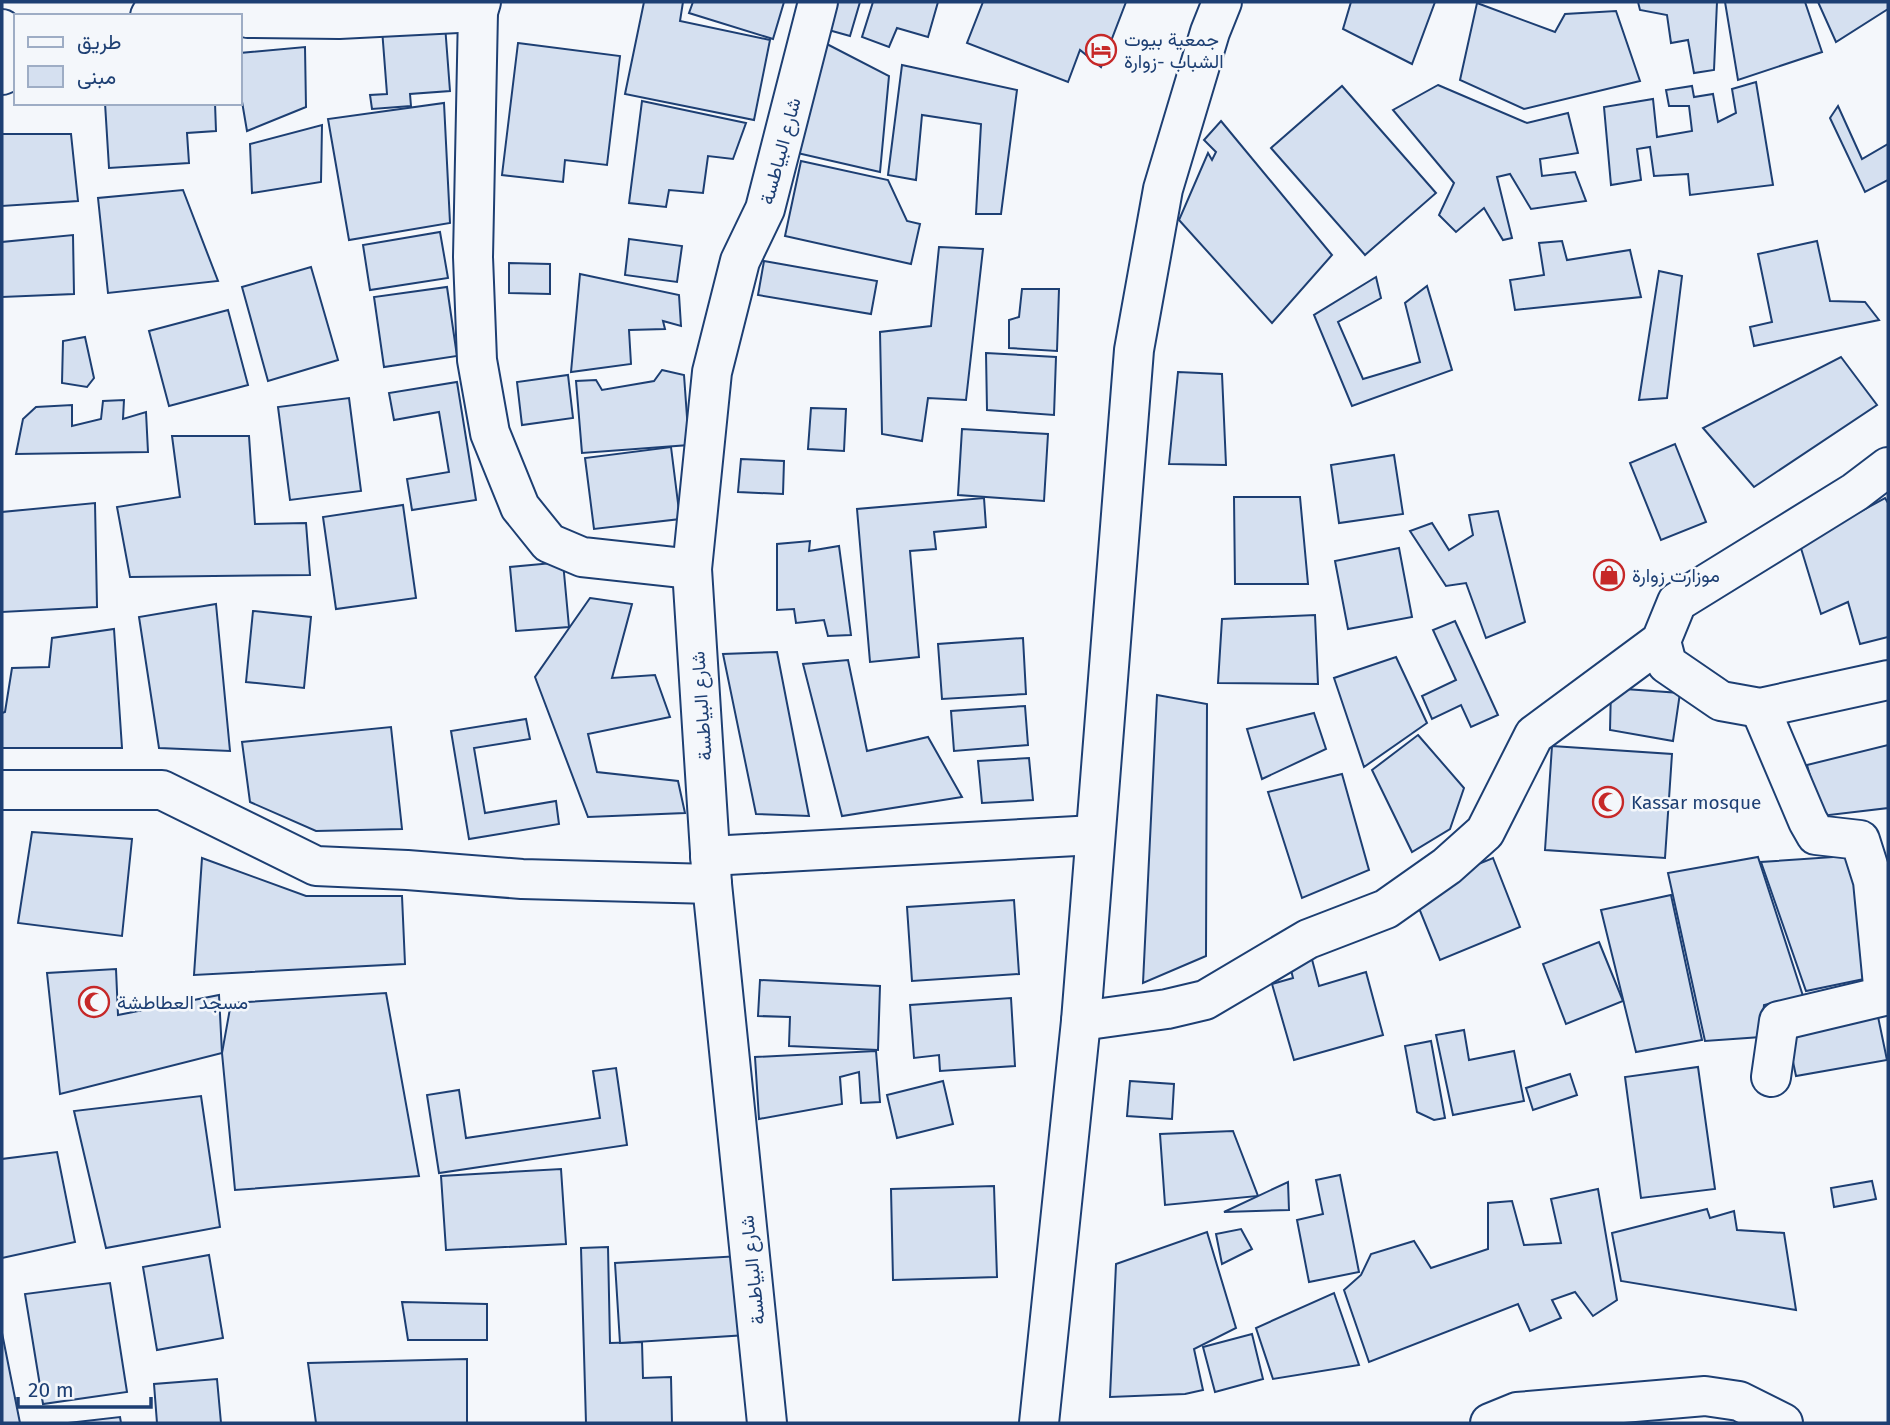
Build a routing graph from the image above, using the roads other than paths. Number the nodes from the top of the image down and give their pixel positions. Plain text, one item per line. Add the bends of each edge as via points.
1 (186, 2) edge
2 (818, 2) edge
3 (1222, 2) edge
4 (480, 7) edge
5 (232, 14) edge
6 (242, 16) edge
7 (1888, 467) edge
8 (692, 569) junction
9 (1661, 641) junction
10 (1888, 680) edge
11 (1760, 708) junction
12 (2, 790) edge
13 (1095, 835) junction
14 (711, 870) junction
15 (1886, 995) edge
16 (1081, 1021) junction
17 (1771, 1077) dead end
18 (1041, 1406) edge
19 (767, 1423) edge
20 (1061, 1423) edge
21 (1490, 1423) edge
22 (1783, 1423) edge

1 - 5 street
2 - 8 street, شارع البياطسة via 765,209 740,261 712,372
3 - 13 street via 1163,190 1135,350
4 - 6 street via 339,19
4 - 8 street via 473,257 477,359 490,433 520,507 549,543 582,557
7 - 9 street via 1677,603
8 - 14 street, شارع البياطسة
9 - 11 street via 1667,664 1721,701
9 - 16 street via 1534,735 1485,832 1447,866 1386,909 1308,939 1205,1000
10 - 11 street
11 - 15 street via 1816,835 1860,840 1872,881
12 - 14 street via 162,790 316,866 522,879
13 - 14 street
13 - 16 street
14 - 19 street, شارع البياطسة
15 - 17 street via 1779,1021
16 - 18 street
18 - 20 street
21 - 22 street via 1517,1412 1705,1396 1739,1401

